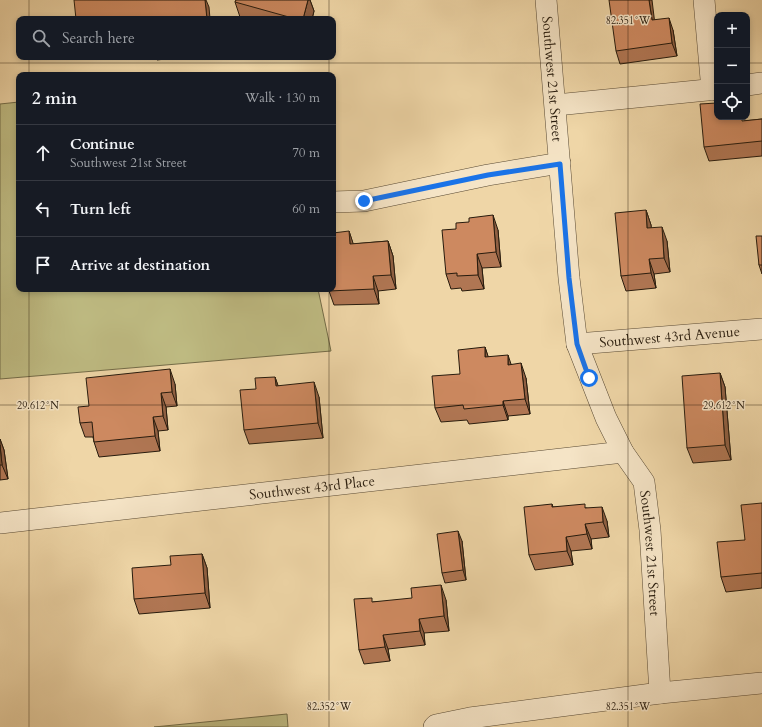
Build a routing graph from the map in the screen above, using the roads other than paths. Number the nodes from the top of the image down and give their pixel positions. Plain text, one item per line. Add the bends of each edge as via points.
1 (546, 0) edge
2 (704, 0) edge
3 (762, 84) edge
4 (750, 85) edge
5 (714, 89) edge
6 (556, 105) junction
7 (560, 164) junction
8 (336, 202) edge
9 (762, 328) edge
10 (577, 344) junction
11 (623, 452) junction
12 (0, 523) edge
13 (762, 683) edge
14 (660, 692) junction
15 (434, 727) edge

1 - 6 street, Southwest 21st Street
2 - 5 street
3 - 4 street
5 - 6 street
6 - 7 street, Southwest 21st Street
7 - 8 street via 488,175 364,201
7 - 10 street, Southwest 21st Street
9 - 10 street, Southwest 43rd Avenue
10 - 11 street, Southwest 21st Street via 606,418
11 - 12 street, Southwest 43rd Place
11 - 14 street, Southwest 21st Street via 644,482 650,530
13 - 14 street
14 - 15 street via 470,718

